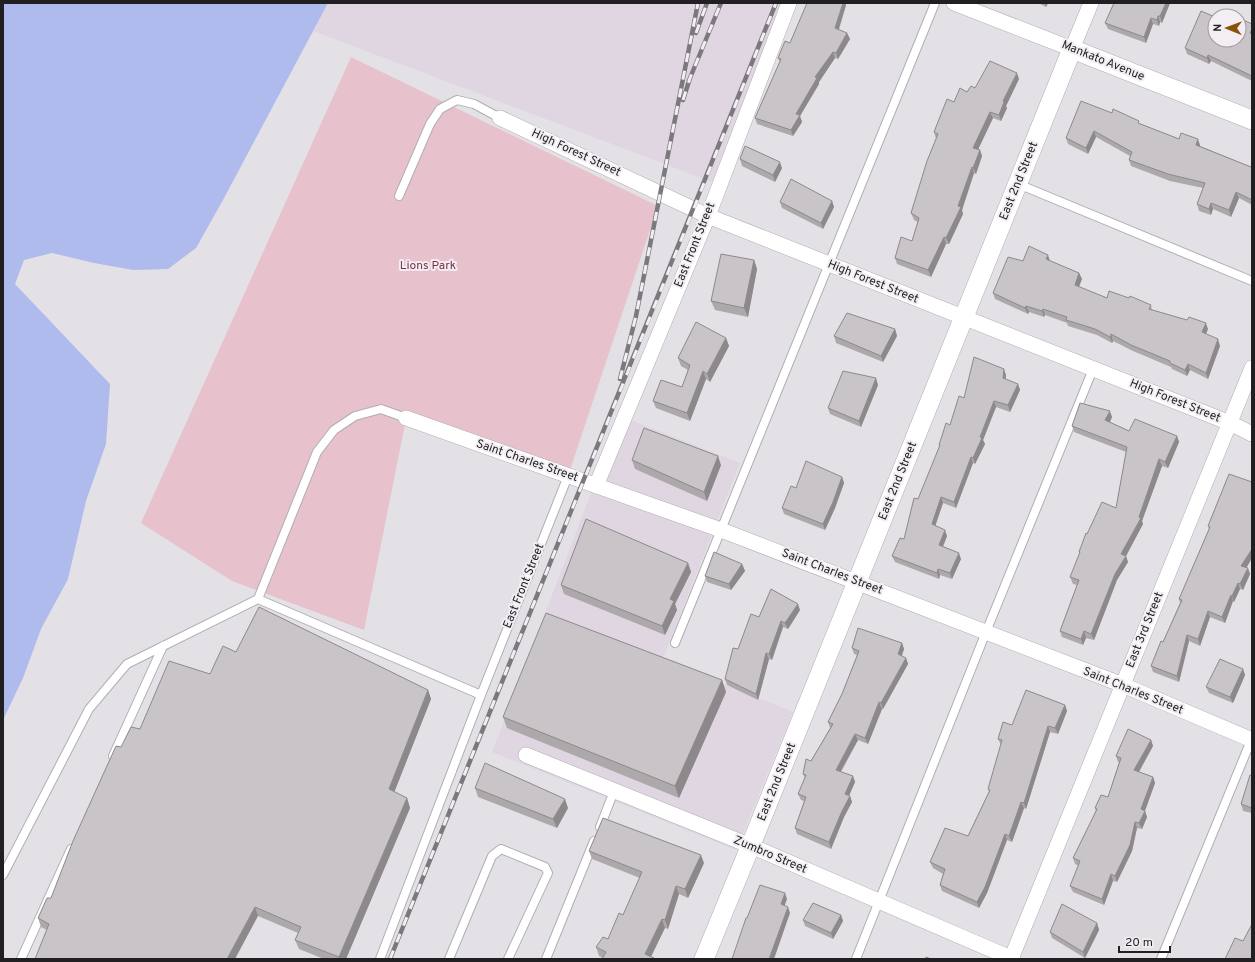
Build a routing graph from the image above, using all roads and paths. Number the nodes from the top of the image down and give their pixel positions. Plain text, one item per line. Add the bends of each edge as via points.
1 (789, 3) edge
2 (935, 3) edge
3 (954, 3) edge
4 (1091, 3) edge
5 (1072, 49) junction
6 (500, 118) joint
7 (1252, 120) edge
8 (1018, 184) junction
9 (399, 196) dead end
10 (708, 216) junction
11 (830, 264) junction
12 (1252, 281) edge
13 (964, 317) junction
14 (1252, 368) edge
15 (1093, 369) junction
16 (406, 418) joint
17 (1230, 423) junction
18 (1252, 434) edge
19 (568, 476) junction
20 (596, 486) junction
21 (722, 530) junction
22 (857, 582) junction
23 (258, 599) junction
24 (986, 632) junction
25 (675, 643) dead end
26 (163, 646) junction
27 (1123, 685) junction
28 (481, 695) junction
29 (1252, 739) edge
30 (526, 755) dead end
31 (110, 763) edge
32 (614, 791) junction
33 (74, 843) edge
34 (750, 846) junction
35 (3, 875) edge
36 (880, 902) junction
37 (21, 959) edge
38 (380, 959) edge
39 (448, 959) edge
40 (508, 959) edge
41 (546, 959) edge
42 (704, 959) edge
43 (856, 959) edge
44 (1012, 959) edge
45 (1161, 959) edge

1 - 10 street, East Front Street
2 - 11 lane
3 - 5 street, Mankato Avenue
4 - 5 street, East 2nd Street
5 - 7 street, Mankato Avenue
5 - 8 street, East 2nd Street
6 - 9 lane via 474,104 457,100 440,109 430,124
6 - 10 street, High Forest Street
8 - 12 lane
8 - 13 street, East 2nd Street
10 - 11 street, High Forest Street
10 - 20 street, East Front Street
11 - 13 street, High Forest Street
11 - 21 lane
13 - 15 street, High Forest Street
13 - 22 street, East 2nd Street
14 - 17 street, East 3rd Street
15 - 17 street, High Forest Street
15 - 24 lane
16 - 19 street, Saint Charles Street
16 - 23 lane via 381,409 355,416 334,430 317,452
17 - 18 street, High Forest Street
17 - 27 street, East 3rd Street
19 - 20 street, Saint Charles Street
19 - 28 lane, East Front Street
20 - 21 street, Saint Charles Street
21 - 22 street, Saint Charles Street
21 - 25 lane
22 - 24 street, Saint Charles Street
22 - 34 street, East 2nd Street
23 - 26 lane
23 - 28 lane
24 - 27 street, Saint Charles Street
24 - 36 lane
26 - 31 lane
26 - 35 lane via 127,664 89,709
27 - 29 street, Saint Charles Street
27 - 44 street, East 3rd Street
28 - 38 lane, East Front Street
29 - 45 lane
30 - 32 street, Zumbro Street
32 - 34 street, Zumbro Street
32 - 41 lane
33 - 37 lane
34 - 36 street, Zumbro Street
34 - 42 street, East 2nd Street
36 - 43 lane
36 - 44 street, Zumbro Street
39 - 40 lane via 492,856 501,849 545,867 548,873

